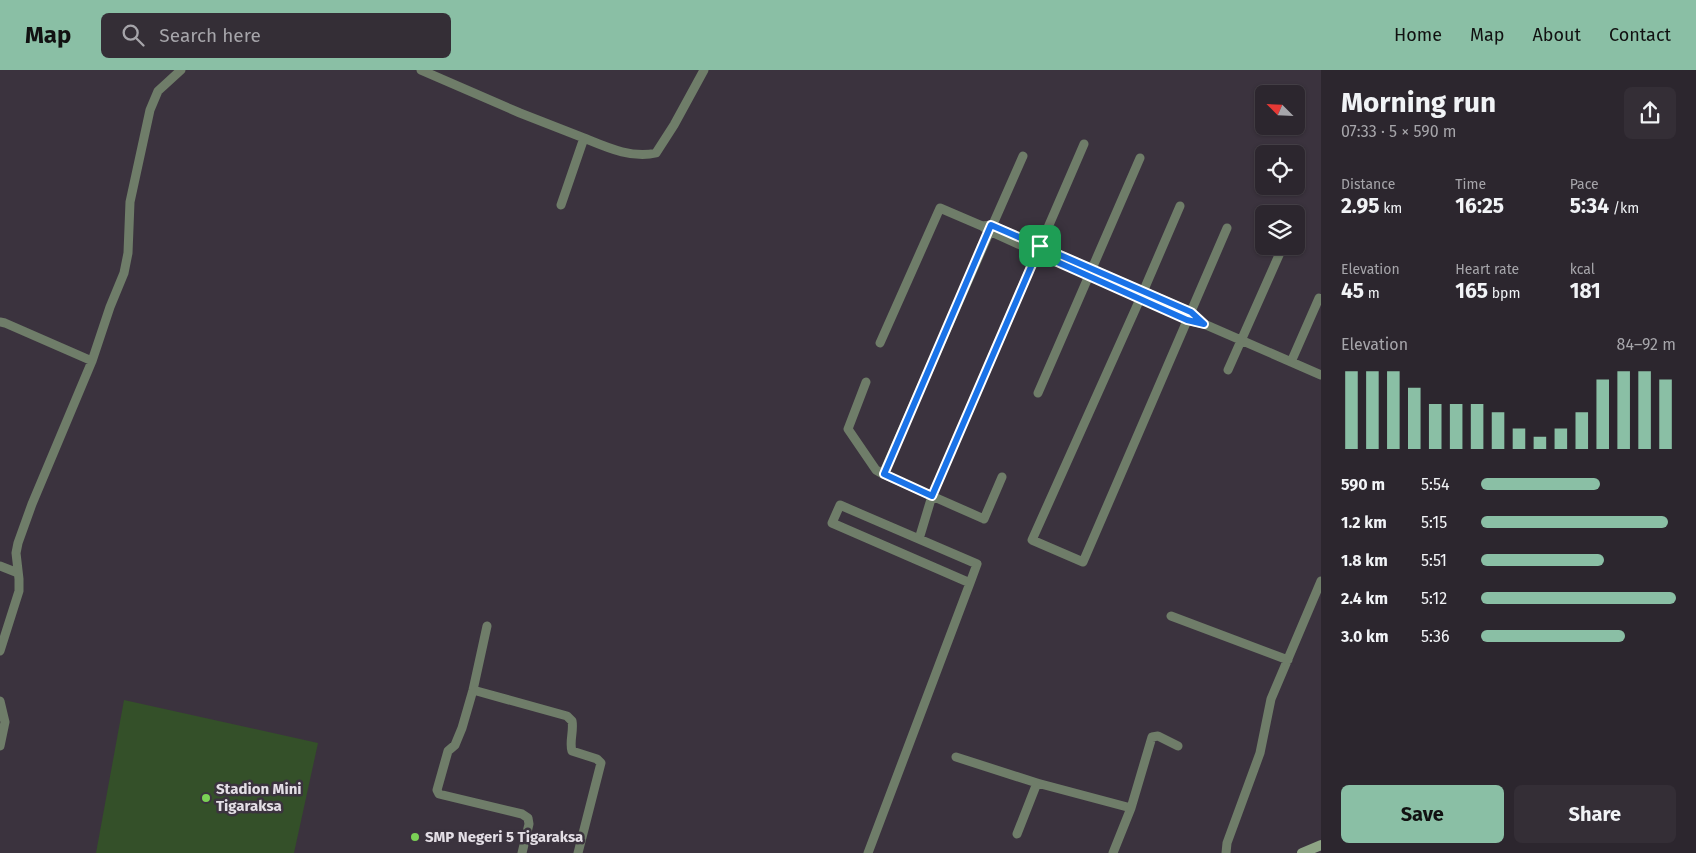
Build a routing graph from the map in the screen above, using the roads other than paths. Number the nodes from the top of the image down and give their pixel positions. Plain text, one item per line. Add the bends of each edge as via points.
1 (182, 70) edge
2 (421, 70) edge
3 (704, 70) edge
4 (584, 138) junction
5 (1084, 144) dead end
6 (1023, 156) dead end
7 (1140, 158) dead end
8 (561, 205) dead end
9 (1180, 206) dead end
10 (987, 227) junction
11 (1227, 228) dead end
12 (1039, 250) junction
13 (1279, 255) edge
14 (1090, 273) junction
15 (1141, 295) junction
16 (1319, 298) dead end
17 (1189, 316) junction
18 (0, 322) edge
19 (1241, 340) junction
20 (880, 343) dead end
21 (92, 360) junction
22 (1291, 362) junction
23 (1228, 370) dead end
24 (1321, 375) edge
25 (866, 382) dead end
26 (1038, 393) dead end
27 (884, 474) junction
28 (1002, 477) dead end
29 (932, 496) junction
30 (919, 539) junction
31 (0, 566) edge
32 (18, 573) junction
33 (1321, 581) edge
34 (970, 583) junction
35 (1170, 616) dead end
36 (487, 626) dead end
37 (0, 651) edge
38 (1288, 660) junction
39 (473, 690) junction
40 (0, 701) edge
41 (0, 746) edge
42 (1178, 746) dead end
43 (956, 757) dead end
44 (1037, 783) junction
45 (1131, 808) junction
46 (1017, 834) dead end
47 (1321, 845) edge
48 (522, 853) edge
49 (578, 853) edge
50 (868, 853) edge
51 (1113, 853) edge
52 (1226, 853) edge
53 (1302, 853) edge

1 - 21 street via 158,91 150,110 130,202 126,264
2 - 4 street
3 - 4 street via 656,153 641,155 612,149
4 - 8 street
5 - 12 street
6 - 10 street
7 - 14 street
9 - 15 street
10 - 12 street
10 - 20 street via 940,208
10 - 27 street
11 - 17 street
12 - 14 street
12 - 29 street
13 - 19 street
14 - 15 street
14 - 26 street
15 - 17 street
15 - 17 street via 1032,540 1083,562
16 - 22 street
17 - 19 street
18 - 21 street
19 - 22 street
19 - 23 street
21 - 32 street via 18,543
22 - 24 street
25 - 27 street via 848,429 876,470
27 - 29 street
28 - 29 street via 984,519
29 - 30 street
30 - 34 street via 977,564
30 - 34 street via 840,505 832,523
31 - 32 street
32 - 37 street via 19,591
33 - 38 street
34 - 50 street
35 - 38 street
36 - 39 street
38 - 52 street via 1271,699 1260,753
39 - 48 street via 458,740 449,749 437,790 442,795 528,818
39 - 49 street via 566,716 572,721 572,751 601,763
40 - 41 street via 5,722
42 - 45 street via 1158,736 1152,738
43 - 44 street
44 - 45 street
44 - 46 street
45 - 51 street
47 - 53 street

